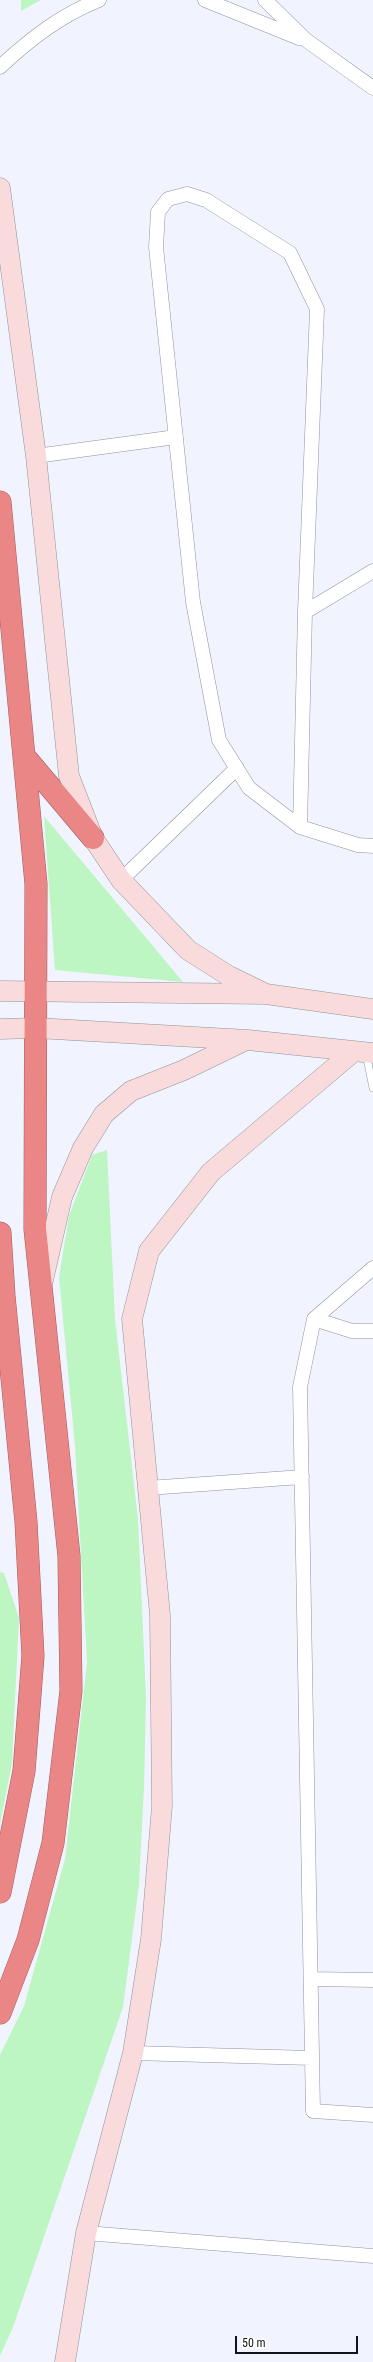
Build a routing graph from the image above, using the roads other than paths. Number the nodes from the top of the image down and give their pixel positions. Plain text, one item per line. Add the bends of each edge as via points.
1 (99, 0) edge
2 (205, 0) edge
3 (265, 0) edge
4 (306, 40) junction
5 (0, 67) edge
6 (371, 82) edge
7 (0, 188) edge
8 (176, 437) junction
9 (36, 456) junction
10 (0, 502) edge
11 (373, 571) edge
12 (305, 612) junction
13 (24, 756) junction
14 (237, 768) junction
15 (300, 827) junction
16 (93, 838) junction
17 (373, 846) edge
18 (121, 880) junction
19 (0, 991) edge
20 (36, 992) junction
21 (266, 994) junction
22 (373, 1009) edge
23 (36, 1028) junction
24 (0, 1029) edge
25 (248, 1040) junction
26 (364, 1053) edge
27 (373, 1088) edge
28 (0, 1233) edge
29 (373, 1268) edge
30 (41, 1288) junction
31 (314, 1319) junction
32 (373, 1331) edge
33 (302, 1477) junction
34 (148, 1488) junction
35 (0, 1892) edge
36 (311, 1979) junction
37 (373, 1980) edge
38 (0, 2013) edge
39 (133, 2053) junction
40 (312, 2058) junction
41 (373, 2115) edge
42 (86, 2233) junction
43 (373, 2256) edge
44 (65, 2362) edge

1 - 5 street via 73,10 25,44
2 - 4 street
3 - 4 street
4 - 6 street
7 - 9 street
8 - 9 street
8 - 12 street via 157,240 158,212 168,199 187,194 206,200 290,253 317,309
8 - 14 street via 193,602 219,740
9 - 16 street via 69,776
10 - 13 highway
11 - 12 street
12 - 15 street
13 - 16 highway
13 - 20 highway via 36,884
14 - 15 street via 249,788
14 - 18 street
15 - 17 street
16 - 18 street
18 - 21 street via 188,950 229,976
19 - 20 street
20 - 21 street
20 - 23 highway
21 - 22 street
23 - 24 street
23 - 25 street
23 - 30 highway via 35,1229
25 - 26 street
25 - 30 street via 131,1091 104,1114 83,1148 62,1197
26 - 27 lane
26 - 34 street via 211,1172 149,1251 132,1319
28 - 35 highway via 26,1522 33,1656 24,1771
29 - 31 street
30 - 38 highway via 69,1556 71,1691 52,1843 28,1940
31 - 32 street via 352,1331
31 - 33 street via 300,1387
33 - 34 street
33 - 36 street
34 - 39 street via 160,1615 162,1806 151,1939
36 - 37 street
36 - 40 street
39 - 40 street
39 - 42 street
40 - 41 street via 313,2112
42 - 43 street
42 - 44 street

